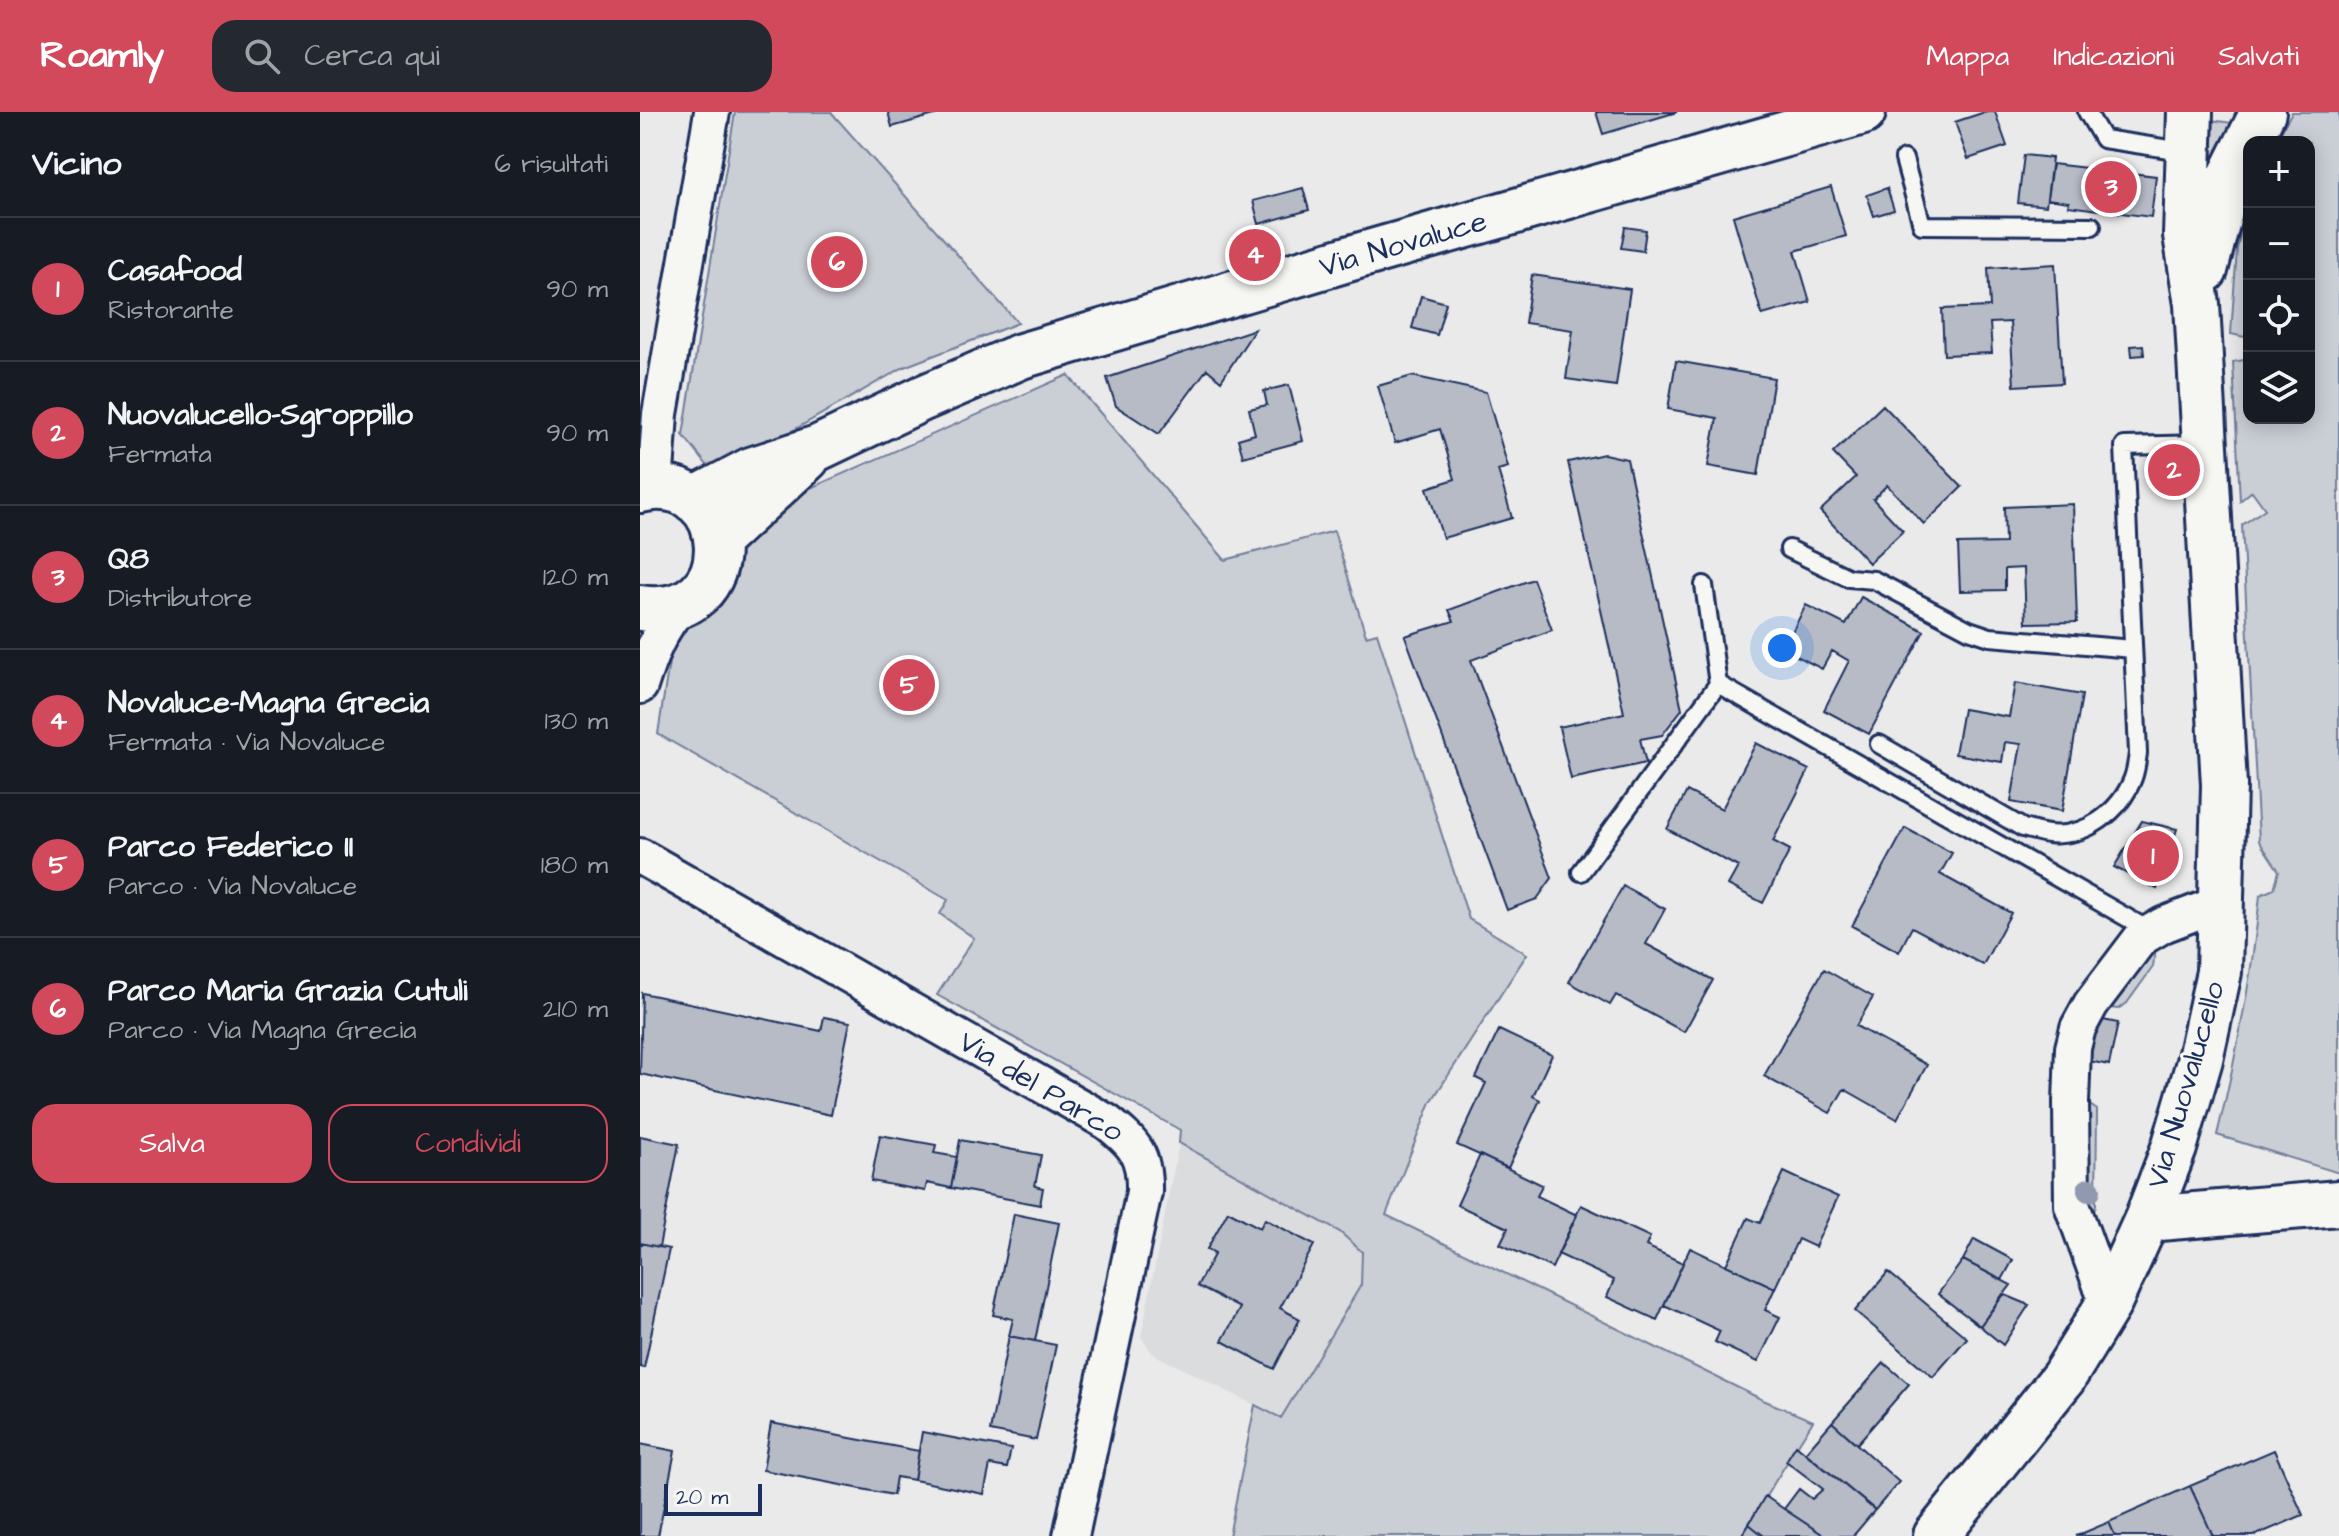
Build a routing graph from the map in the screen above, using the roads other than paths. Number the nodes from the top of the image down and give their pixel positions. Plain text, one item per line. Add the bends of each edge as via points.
1 (712, 112) edge
2 (1863, 112) edge
3 (2087, 112) edge
4 (2263, 112) edge
5 (2190, 132) edge
6 (1904, 159) dead end
7 (2092, 226) dead end
8 (2197, 304) junction
9 (650, 420) edge
10 (2205, 444) junction
11 (818, 448) junction
12 (663, 492) edge
13 (718, 540) junction
14 (1789, 549) dead end
15 (1704, 585) dead end
16 (655, 607) edge
17 (2133, 649) junction
18 (640, 669) edge
19 (1718, 684) junction
20 (640, 686) edge
21 (1879, 744) dead end
22 (640, 856) edge
23 (1581, 872) dead end
24 (2220, 903) junction
25 (2152, 932) junction
26 (2339, 1203) edge
27 (2147, 1219) junction
28 (2108, 1305) junction
29 (1071, 1536) edge
30 (1936, 1536) edge

1 - 9 street
2 - 11 main road, Via Novaluce via 1021,356
3 - 5 lane via 2103,139
4 - 8 main road via 2227,184
5 - 8 main road via 2186,235
6 - 7 lane via 1922,225
8 - 10 main road, Via Nuovalucello
9 - 12 street
10 - 17 lane via 2124,446
10 - 24 main road, Via Nuovalucello via 2224,785
11 - 12 main road
11 - 13 main road
12 - 13 main road via 706,511
13 - 16 main road via 718,557 706,586
14 - 17 lane via 1849,578 1874,580 1990,637
15 - 19 lane
16 - 18 street
16 - 20 street via 666,622
17 - 21 lane via 2138,753 2133,778 2120,801 2096,825 2049,834 2023,828
19 - 23 lane
19 - 25 lane
22 - 29 street, Via del Parco via 1107,1122 1132,1142 1145,1168 1144,1192
24 - 25 street
24 - 27 main road, Via Nuovalucello via 2219,972 2200,1059
25 - 28 street via 2141,938 2091,1004 2073,1048 2072,1205
26 - 27 main road
27 - 28 main road, Via Nuovalucello
28 - 30 main road, Via Nuovalucello via 2063,1378

